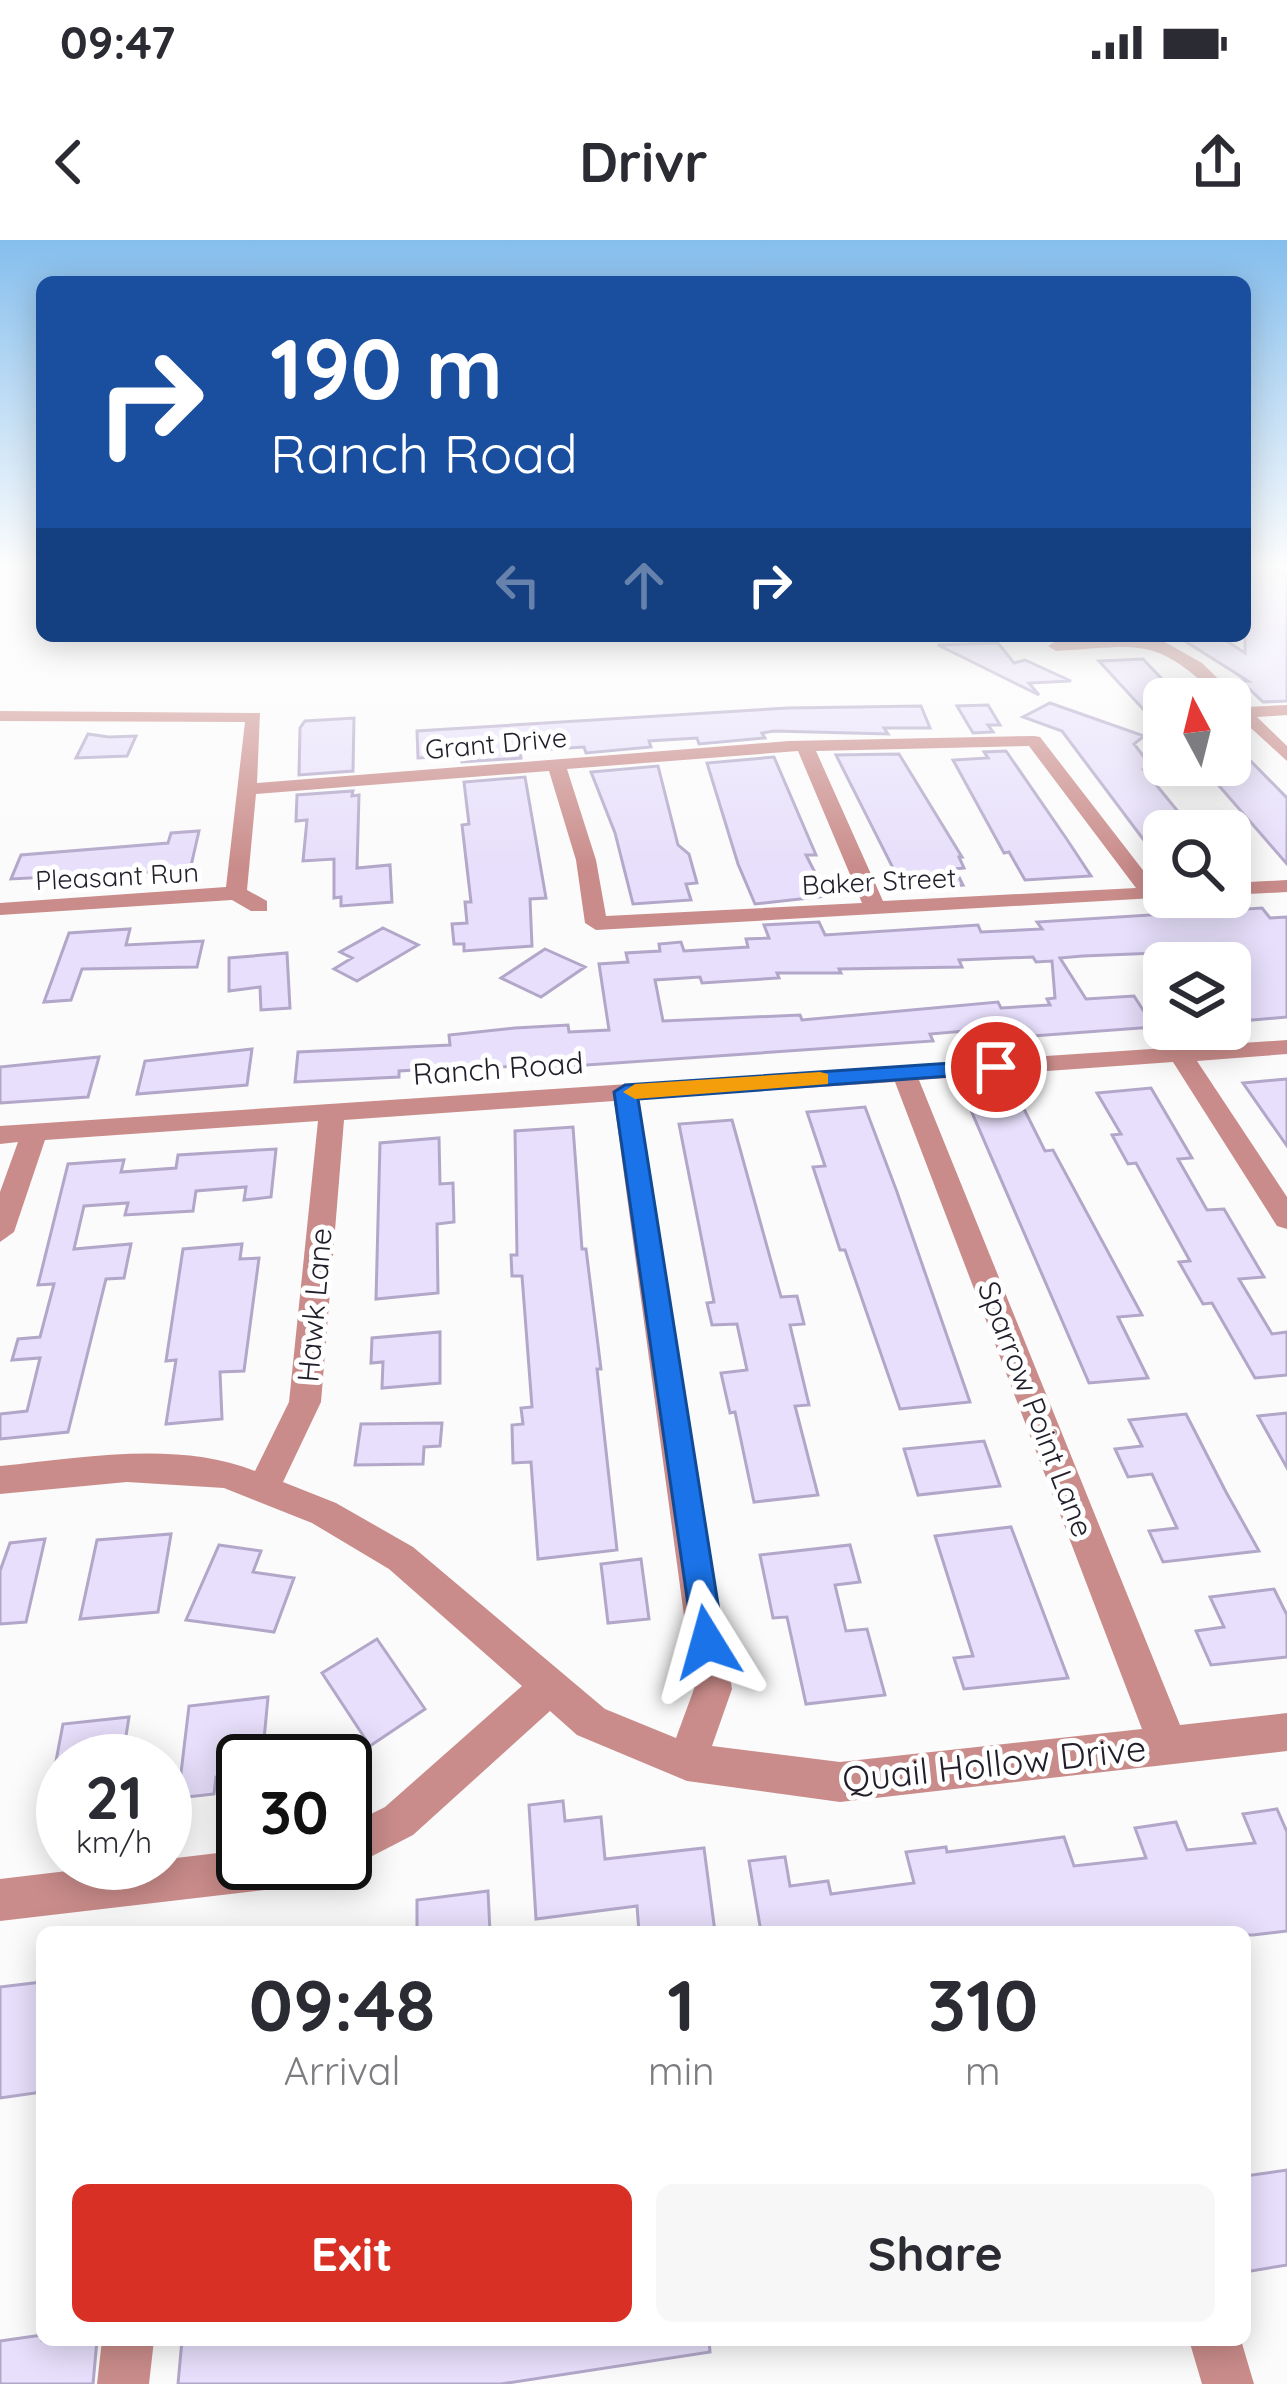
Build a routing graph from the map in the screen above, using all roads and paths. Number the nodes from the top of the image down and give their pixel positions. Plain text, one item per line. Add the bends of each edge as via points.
1 (1251, 705) edge
2 (1287, 710) edge
3 (0, 716) edge
4 (1251, 720) edge
5 (805, 746) junction
6 (1287, 756) edge
7 (557, 766) junction
8 (250, 790) junction
9 (1143, 876) edge
10 (1287, 886) edge
11 (1251, 888) edge
12 (236, 893) junction
13 (1143, 894) edge
14 (259, 906) dead end
15 (874, 908) junction
16 (0, 909) edge
17 (1287, 1047) edge
18 (1180, 1054) junction
19 (904, 1073) junction
20 (625, 1092) junction
21 (332, 1112) junction
22 (34, 1132) junction
23 (0, 1135) edge
24 (1287, 1219) edge
25 (0, 1232) edge
26 (0, 1480) edge
27 (263, 1489) junction
28 (548, 1688) junction
29 (1287, 1732) edge
30 (1168, 1745) junction
31 (687, 1762) junction
32 (372, 1835) edge
33 (216, 1875) edge
34 (0, 1900) edge
35 (127, 2346) edge
36 (1217, 2346) edge
37 (123, 2384) edge
38 (1228, 2384) edge

1 - 2 street
3 - 8 street via 254,717
4 - 6 street
5 - 7 street, Grant Drive
5 - 9 street, Grant Drive via 1034,741
5 - 15 street
7 - 8 street, Grant Drive
7 - 15 street, Baker Street via 596,923
8 - 12 street
10 - 11 street
12 - 14 street
12 - 16 street, Pleasant Run
13 - 15 street, Baker Street
17 - 18 street, Ranch Road
18 - 19 street, Ranch Road
18 - 24 street
19 - 20 street, Ranch Road
19 - 30 street, Sparrow Point Lane
20 - 21 street, Ranch Road
20 - 31 street via 713,1689
21 - 22 street, Ranch Road
21 - 27 street, Hawk Lane via 305,1402
22 - 23 street, Ranch Road
22 - 25 street
26 - 27 street, Quail Hollow Drive via 127,1468 226,1474
27 - 28 street, Quail Hollow Drive via 401,1558
28 - 31 street, Quail Hollow Drive via 591,1722
28 - 32 street via 399,1821
29 - 30 street, Quail Hollow Drive
30 - 31 street, Quail Hollow Drive via 840,1782
33 - 34 street
35 - 37 street
36 - 38 street

